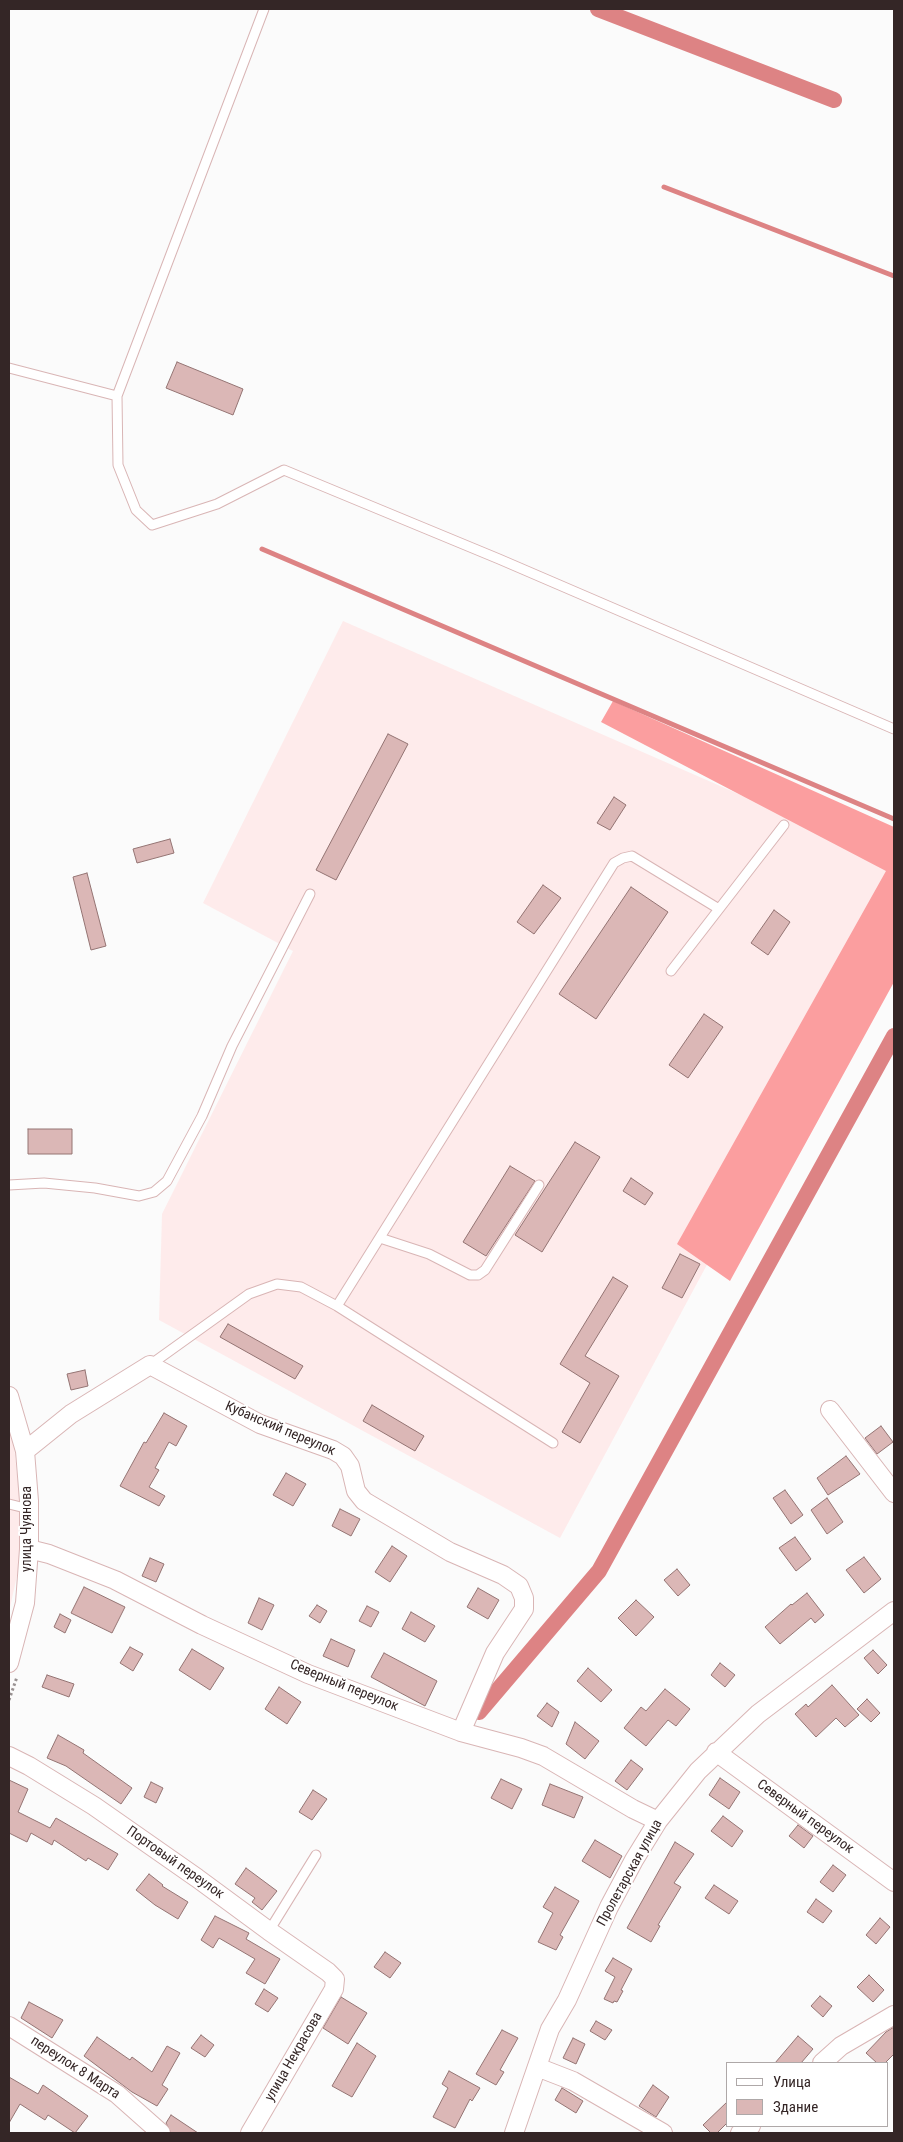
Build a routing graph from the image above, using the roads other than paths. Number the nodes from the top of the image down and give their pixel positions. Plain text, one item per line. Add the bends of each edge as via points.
1 (264, 9) edge
2 (9, 368) edge
3 (117, 396) junction
4 (894, 729) edge
5 (784, 825) dead end
6 (310, 894) dead end
7 (719, 910) junction
8 (672, 971) dead end
9 (9, 1185) edge
10 (539, 1185) dead end
11 (380, 1238) junction
12 (337, 1306) junction
13 (150, 1366) junction
14 (9, 1396) edge
15 (830, 1410) dead end
16 (553, 1444) dead end
17 (26, 1451) junction
18 (894, 1494) edge
19 (9, 1504) edge
20 (29, 1509) junction
21 (29, 1549) junction
22 (894, 1611) edge
23 (9, 1663) edge
24 (461, 1732) junction
25 (716, 1752) junction
26 (9, 1756) edge
27 (658, 1821) junction
28 (316, 1855) dead end
29 (894, 1882) edge
30 (269, 1931) junction
31 (335, 1979) joint
32 (894, 2014) edge
33 (9, 2026) edge
34 (823, 2062) edge
35 (537, 2067) junction
36 (161, 2133) edge
37 (250, 2133) edge
38 (514, 2133) edge
39 (663, 2133) edge

1 - 3 lane
2 - 3 lane
3 - 4 lane via 118,465 136,510 152,525 217,504 284,470
5 - 7 lane
6 - 9 lane via 167,1181 154,1192 139,1196 44,1182
7 - 8 lane
7 - 11 lane via 632,856 614,863
10 - 11 lane via 478,1276 429,1254
11 - 12 lane
12 - 13 lane via 301,1287 276,1284 249,1294
12 - 16 lane
13 - 17 street via 71,1414
13 - 24 street, Кубанский переулок via 260,1424 333,1450 350,1466 356,1491 364,1501 450,1552 503,1575 519,1586 524,1608 495,1653
14 - 17 street, улица Чуянова
15 - 18 street
17 - 20 street, улица Чуянова
19 - 20 lane
20 - 21 street, улица Чуянова
21 - 23 street, улица Чуянова via 25,1603
21 - 24 street, Северный переулок via 115,1580 308,1674
22 - 25 street, Пролетарская улица via 758,1714
24 - 27 street, Северный переулок via 542,1756
25 - 27 street, Пролетарская улица
25 - 29 street, Северный переулок
26 - 30 street, Портовый переулок via 94,1806
27 - 35 street, Пролетарская улица via 609,1907 567,2000 550,2029
28 - 30 lane
30 - 31 street, Портовый переулок
31 - 37 street, улица Некрасова via 334,1989
32 - 34 street via 841,2046
33 - 36 street, переулок 8 Марта via 117,2094
35 - 38 street, Пролетарская улица
35 - 39 street via 573,2081

